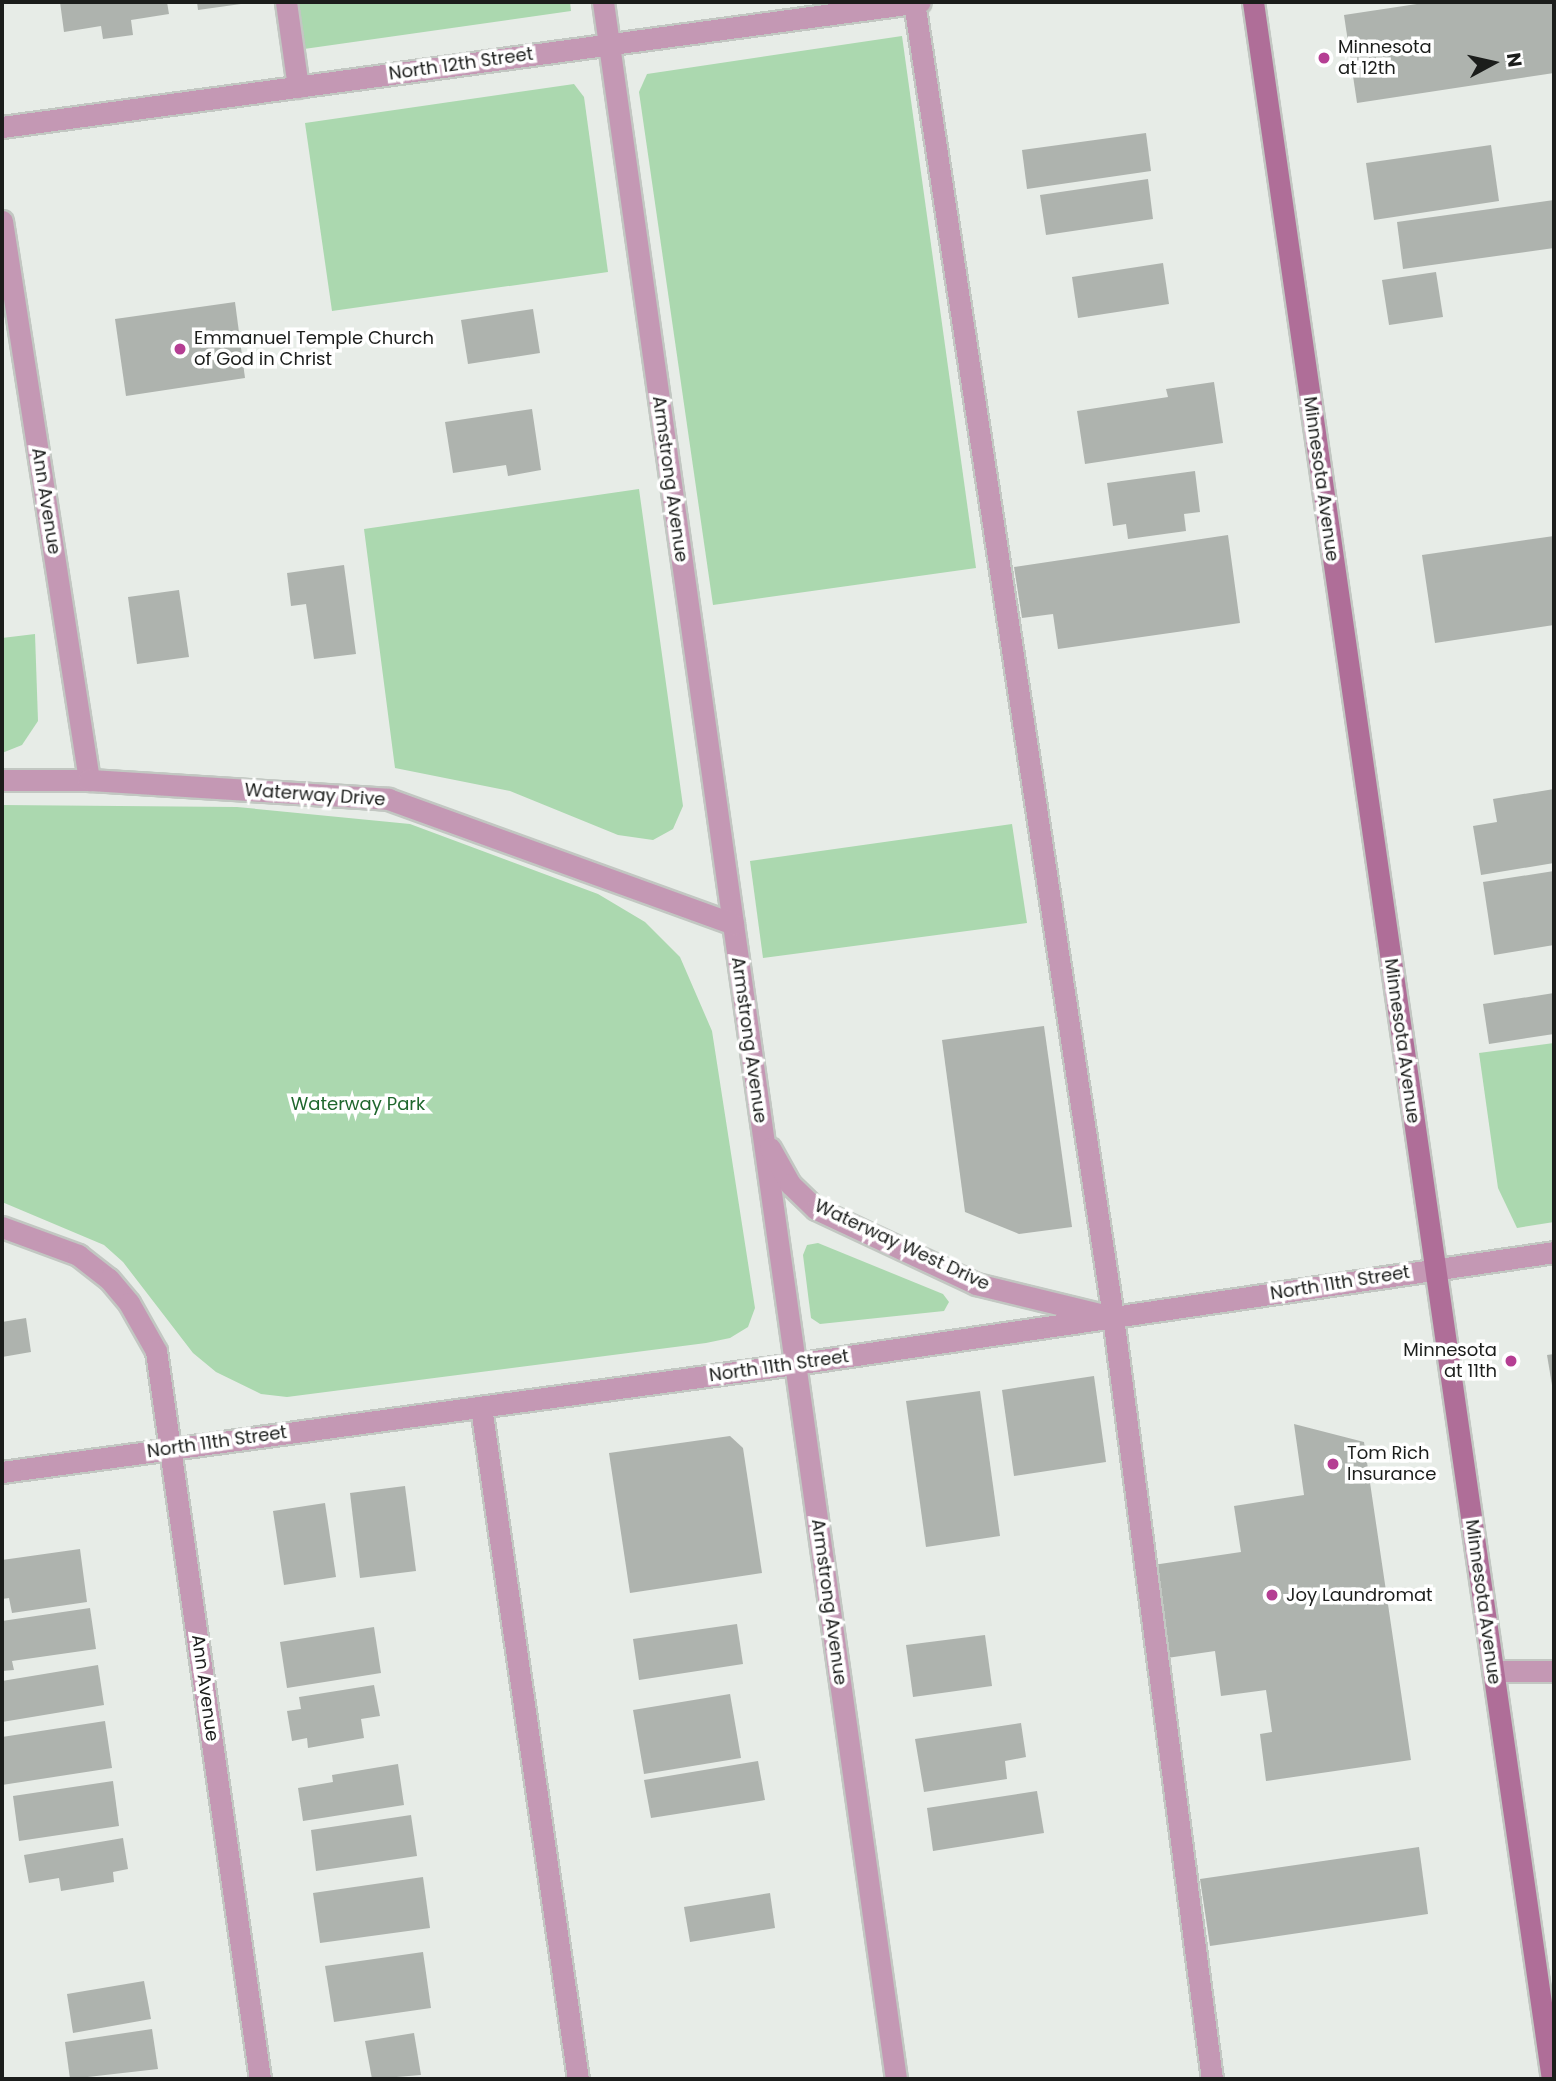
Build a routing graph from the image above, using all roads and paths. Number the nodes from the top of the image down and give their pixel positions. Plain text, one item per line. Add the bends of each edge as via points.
1 (286, 2) edge
2 (603, 2) edge
3 (914, 2) edge
4 (920, 2) edge
5 (1253, 2) edge
6 (609, 44) junction
7 (298, 87) junction
8 (2, 127) edge
9 (2, 221) edge
10 (2, 780) edge
11 (89, 780) junction
12 (733, 923) junction
13 (763, 1137) junction
14 (2, 1227) edge
15 (1554, 1252) edge
16 (1435, 1269) junction
17 (1113, 1317) junction
18 (795, 1363) junction
19 (481, 1407) junction
20 (171, 1448) junction
21 (2, 1472) edge
22 (1493, 1671) junction
23 (1554, 1671) edge
24 (260, 2079) edge
25 (578, 2079) edge
26 (896, 2079) edge
27 (1212, 2079) edge
28 (1552, 2079) edge

1 - 7 street
2 - 6 street, Armstrong Avenue
3 - 4 street, North 12th Street
3 - 6 street, North 12th Street
3 - 17 street
5 - 16 main road, Minnesota Avenue
6 - 7 street, North 12th Street
6 - 12 street, Armstrong Avenue
7 - 8 street, North 12th Street
9 - 11 street, Ann Avenue
10 - 11 street, Waterway Drive
11 - 12 street, Waterway Drive via 388,799
12 - 13 street, Armstrong Avenue
13 - 17 street, Waterway West Drive via 790,1184 816,1209 976,1284
13 - 18 street, Armstrong Avenue
14 - 20 street, Ann Avenue via 78,1255 130,1303 156,1351
15 - 16 street, North 11th Street
16 - 17 street, North 11th Street
16 - 22 main road, Minnesota Avenue
17 - 18 street, North 11th Street
17 - 27 street
18 - 19 street, North 11th Street
18 - 26 street, Armstrong Avenue
19 - 20 street, North 11th Street
19 - 25 street
20 - 21 street, North 11th Street
20 - 24 street, Ann Avenue
22 - 23 street
22 - 28 main road, Minnesota Avenue

